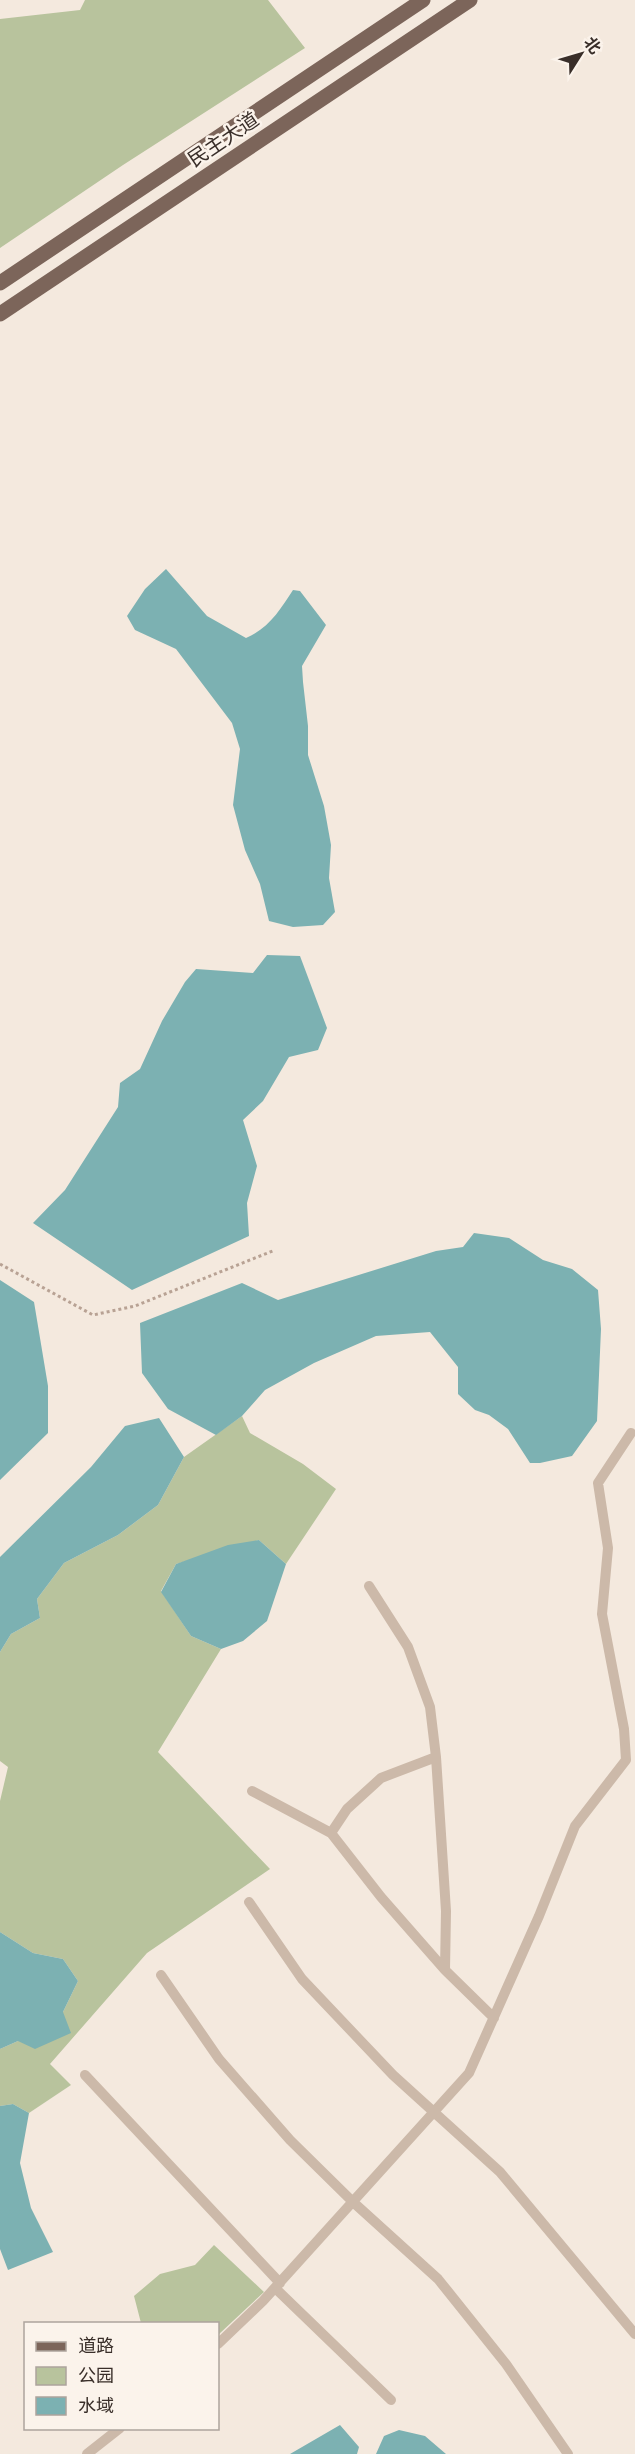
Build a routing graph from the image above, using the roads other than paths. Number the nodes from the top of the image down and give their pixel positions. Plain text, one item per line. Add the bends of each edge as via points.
1 (423, 0) edge
2 (470, 0) edge
3 (0, 283) edge
4 (0, 314) edge
5 (631, 1433) dead end
6 (369, 1586) dead end
7 (436, 1756) junction
8 (252, 1791) dead end
9 (331, 1833) junction
10 (249, 1902) dead end
11 (445, 1970) junction
12 (160, 1975) dead end
13 (494, 2018) junction
14 (85, 2075) dead end
15 (434, 2112) junction
16 (353, 2202) junction
17 (277, 2285) junction
18 (635, 2334) edge
19 (219, 2343) edge
20 (391, 2400) dead end
21 (117, 2430) edge
22 (87, 2454) edge
23 (568, 2454) edge

1 - 3 main road, 民主大道
2 - 4 main road, 民主大道
5 - 13 lane via 598,1483 608,1548 602,1614 624,1729 626,1760 575,1826
6 - 7 lane via 408,1647 430,1707
7 - 9 lane via 381,1778 347,1809
7 - 11 lane via 446,1911
8 - 9 lane
9 - 11 lane
10 - 15 lane via 302,1979 393,2075
11 - 13 lane
12 - 16 lane via 219,2059 290,2140
13 - 15 lane via 469,2073
14 - 17 lane
15 - 16 lane
15 - 18 lane via 500,2172
16 - 17 lane
16 - 23 lane via 438,2278 506,2364
17 - 19 lane
17 - 20 lane
21 - 22 lane

